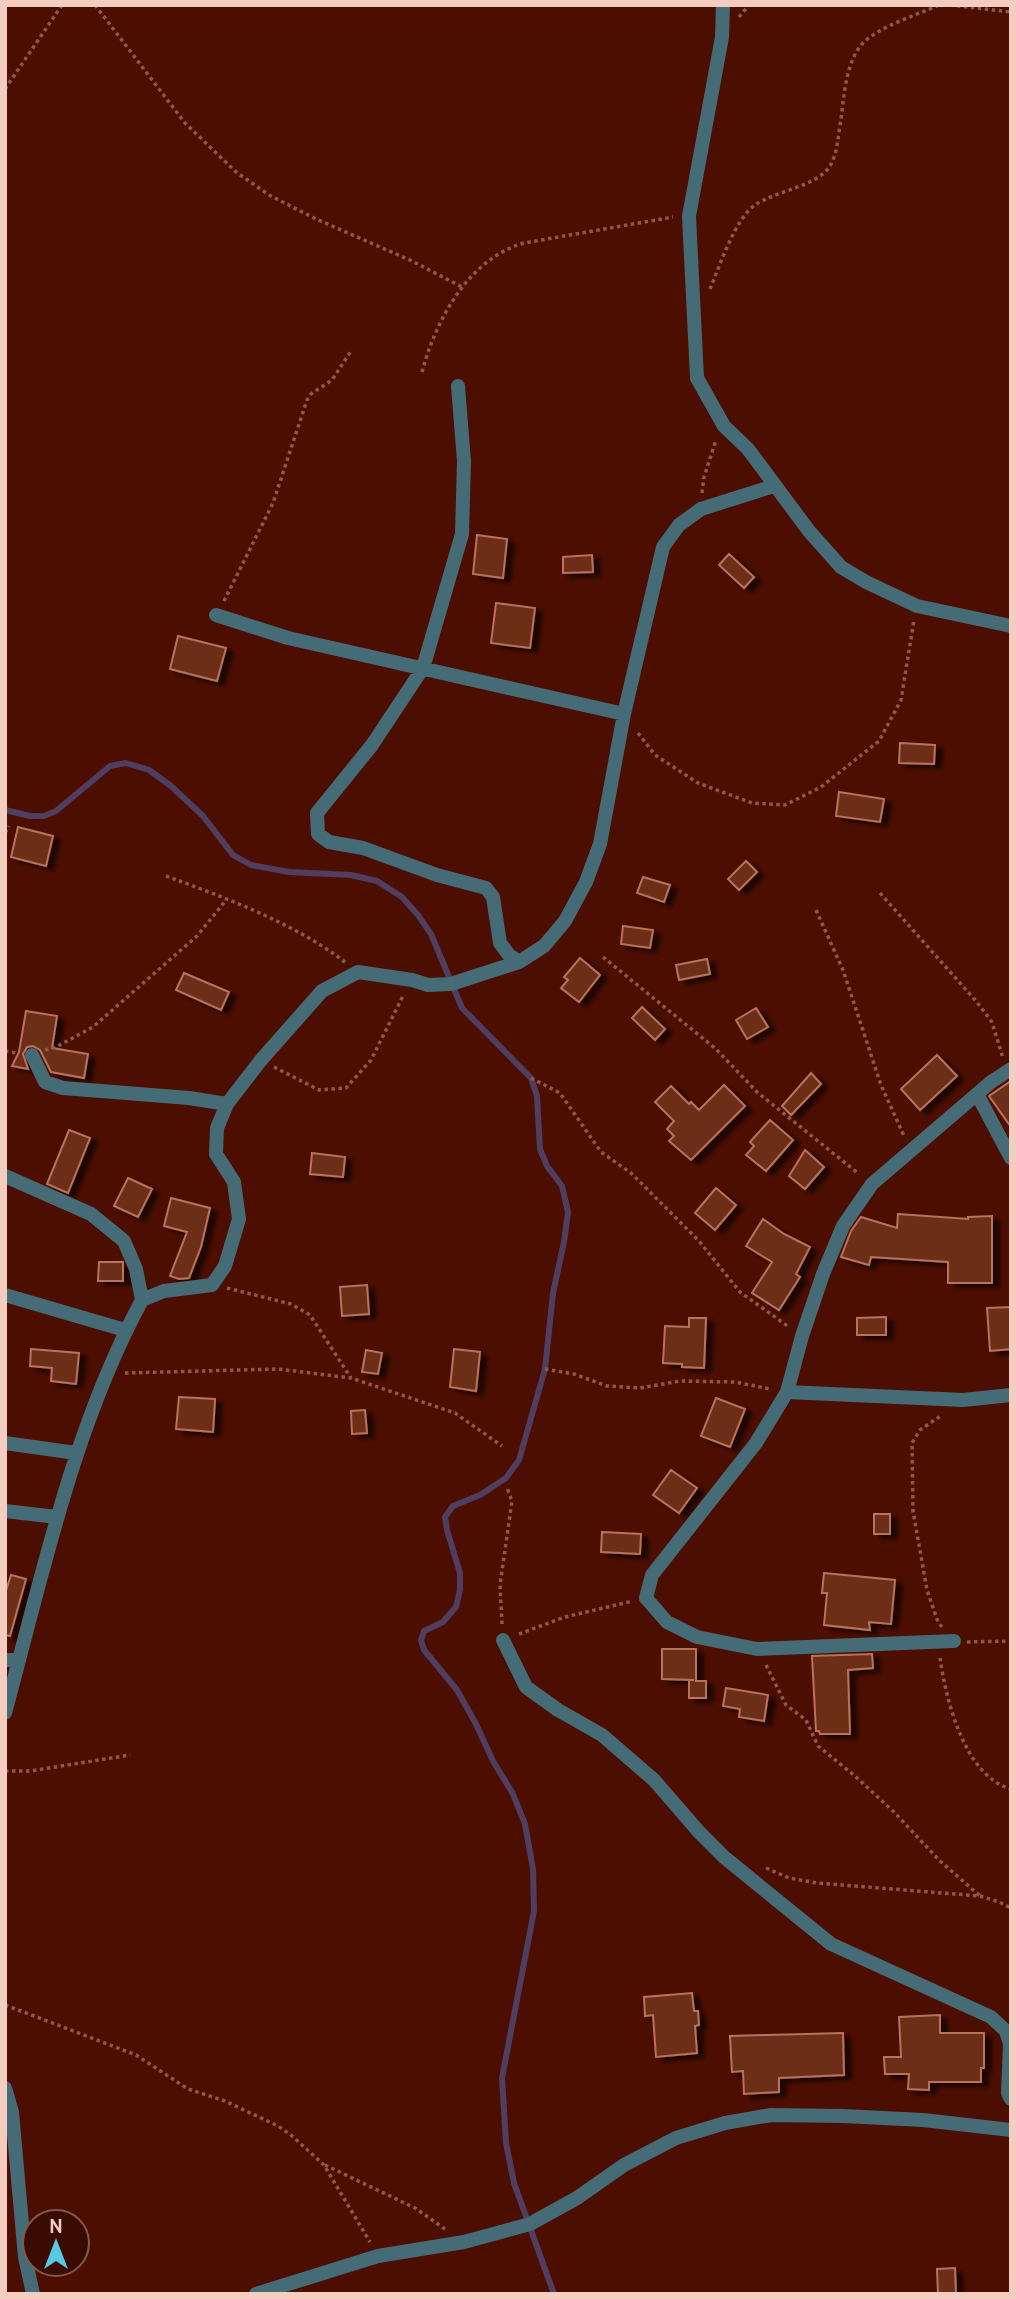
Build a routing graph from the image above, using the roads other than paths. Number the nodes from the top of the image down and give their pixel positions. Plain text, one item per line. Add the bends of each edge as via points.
1 (723, 5) edge
2 (458, 386) dead end
3 (774, 485) junction
4 (216, 615) road end
5 (1011, 626) edge
6 (423, 668) junction
7 (624, 714) junction
8 (519, 962) junction
9 (32, 1055) road end
10 (1009, 1070) edge
11 (977, 1094) junction
12 (228, 1104) junction
13 (1011, 1158) edge
14 (5, 1176) edge
15 (5, 1295) edge
16 (142, 1300) junction
17 (125, 1330) junction
18 (787, 1392) junction
19 (1011, 1395) edge
20 (5, 1443) edge
21 (76, 1454) junction
22 (5, 1511) edge
23 (57, 1517) junction
24 (503, 1640) road end
25 (954, 1641) road end
26 (12, 1660) edge
27 (5, 1713) edge
28 (5, 2088) edge
29 (1011, 2099) edge
30 (1011, 2130) edge
31 (33, 2294) edge
32 (256, 2294) edge

1 - 3 street via 722,37 689,216 697,378 724,426
2 - 6 street via 464,461 462,534
3 - 5 street via 841,567 866,582 917,606
3 - 7 street via 701,509 679,525 663,547
4 - 6 street via 289,638
6 - 7 street
6 - 8 street via 372,744 317,813 318,834 329,842 363,848 437,876 486,888 494,897 500,943
7 - 8 street via 600,844 586,882 565,921 544,946
8 - 12 street via 452,984 428,985 358,972 323,991
9 - 12 street via 45,1082 63,1088
10 - 11 street
11 - 13 street
11 - 18 street via 872,1184 843,1226 802,1336
12 - 16 street via 217,1128 216,1153 234,1182 239,1219 225,1266 212,1285 164,1291
14 - 16 street via 91,1214 124,1241
15 - 17 street
16 - 17 street
17 - 21 street
18 - 19 street via 963,1400
18 - 25 street via 755,1443 652,1575 646,1598 667,1622 697,1637 757,1649
20 - 21 street
21 - 23 street
22 - 23 street
23 - 26 street
24 - 29 street via 526,1687 602,1735 654,1780 724,1857 831,1944 991,2017 1006,2031 1010,2044 1007,2093
26 - 27 street
28 - 31 street via 12,2112 25,2257
30 - 32 street via 843,2116 771,2115 725,2123 676,2138 530,2224 464,2242 378,2256

